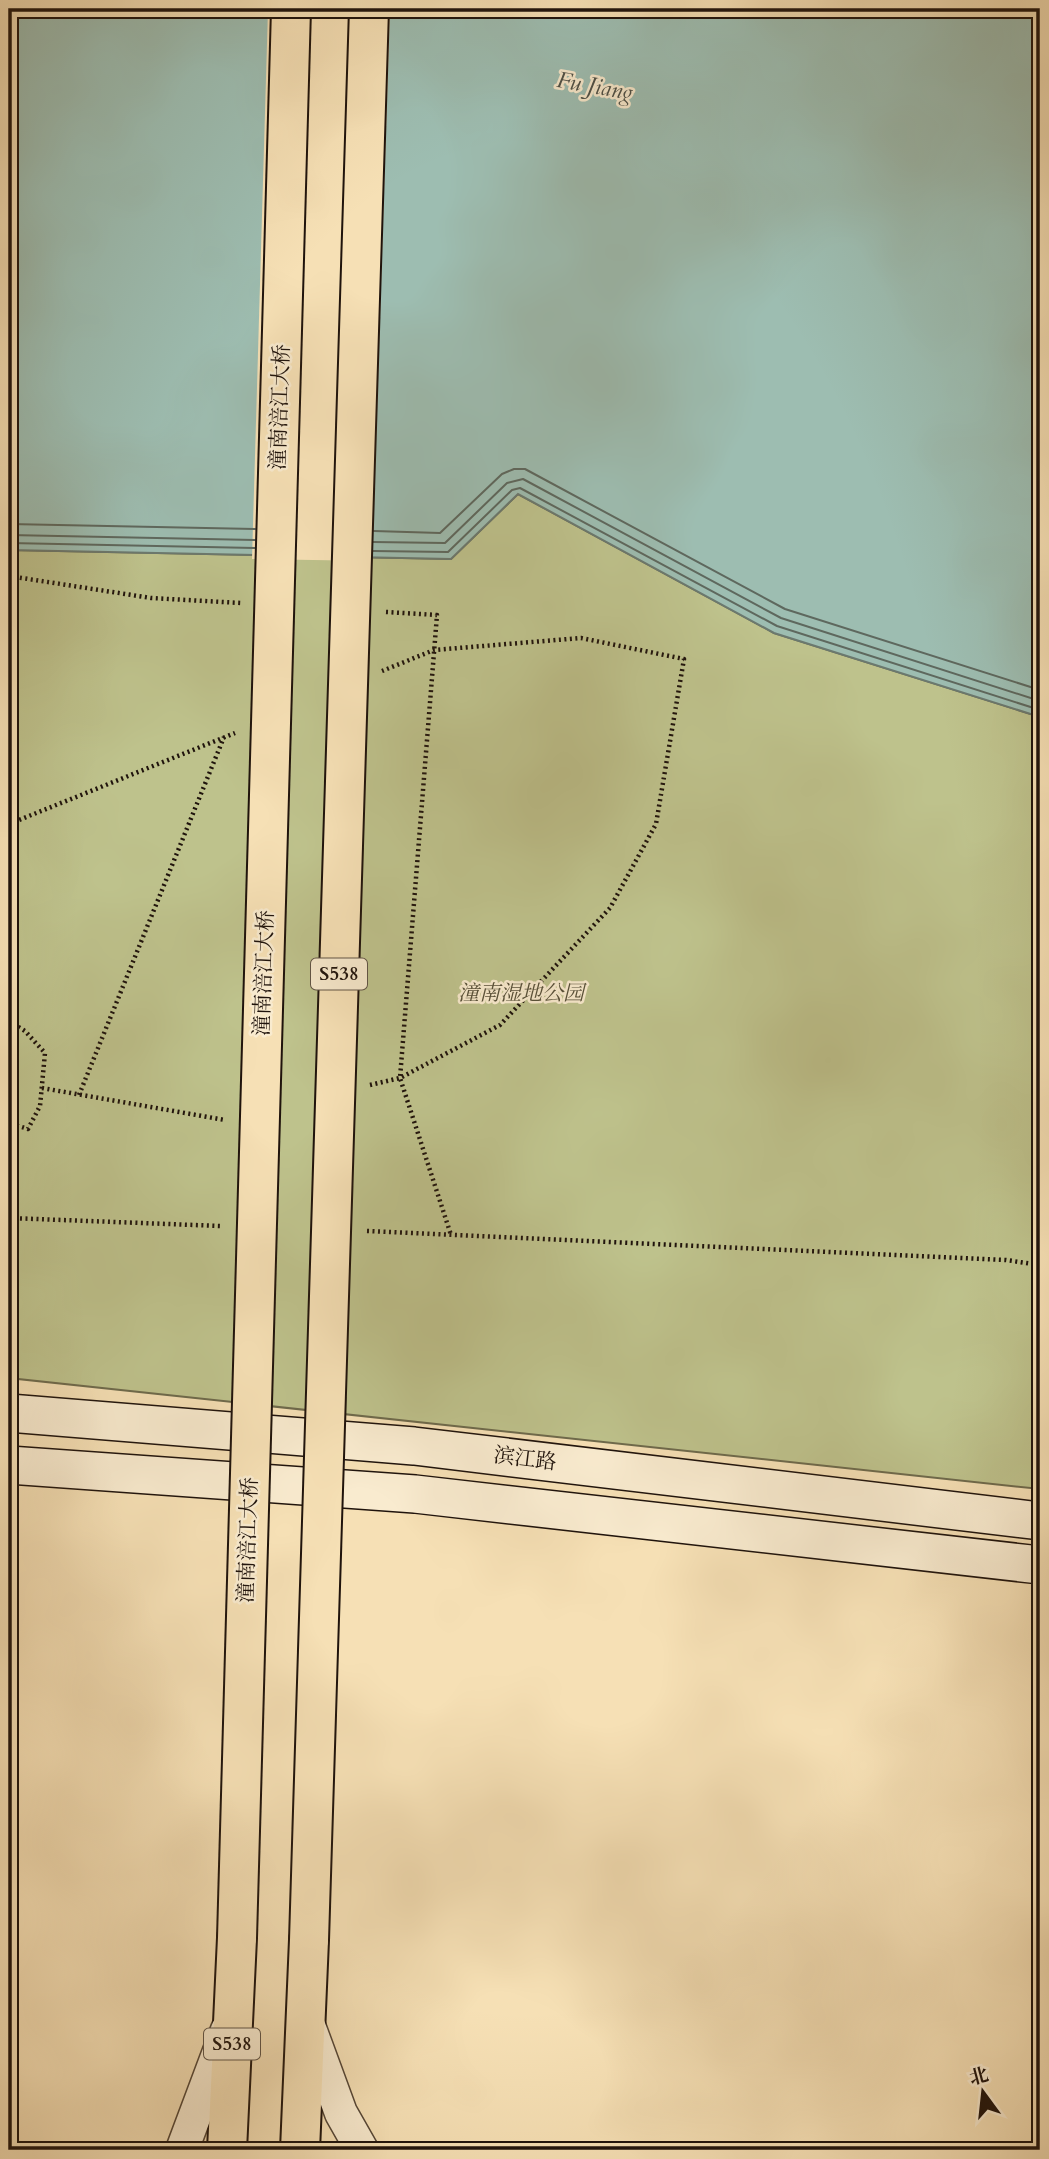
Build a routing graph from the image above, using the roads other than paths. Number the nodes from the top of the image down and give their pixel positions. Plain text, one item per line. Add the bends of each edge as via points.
1 (291, 9) edge
2 (369, 9) edge
3 (9, 1413) edge
4 (9, 1465) edge
5 (1040, 1521) edge
6 (1040, 1565) edge
7 (304, 2011) junction
8 (233, 2012) junction
9 (182, 2150) edge
10 (227, 2150) edge
11 (300, 2150) edge
12 (362, 2150) edge

1 - 8 main road, 潼南涪江大桥 / S538, bridge
2 - 7 main road, S538, bridge
3 - 5 main road, 滨江路 via 414,1446
4 - 6 main road via 415,1494
7 - 11 main road, S538
7 - 12 street via 341,2113
8 - 9 street
8 - 10 main road, S538

